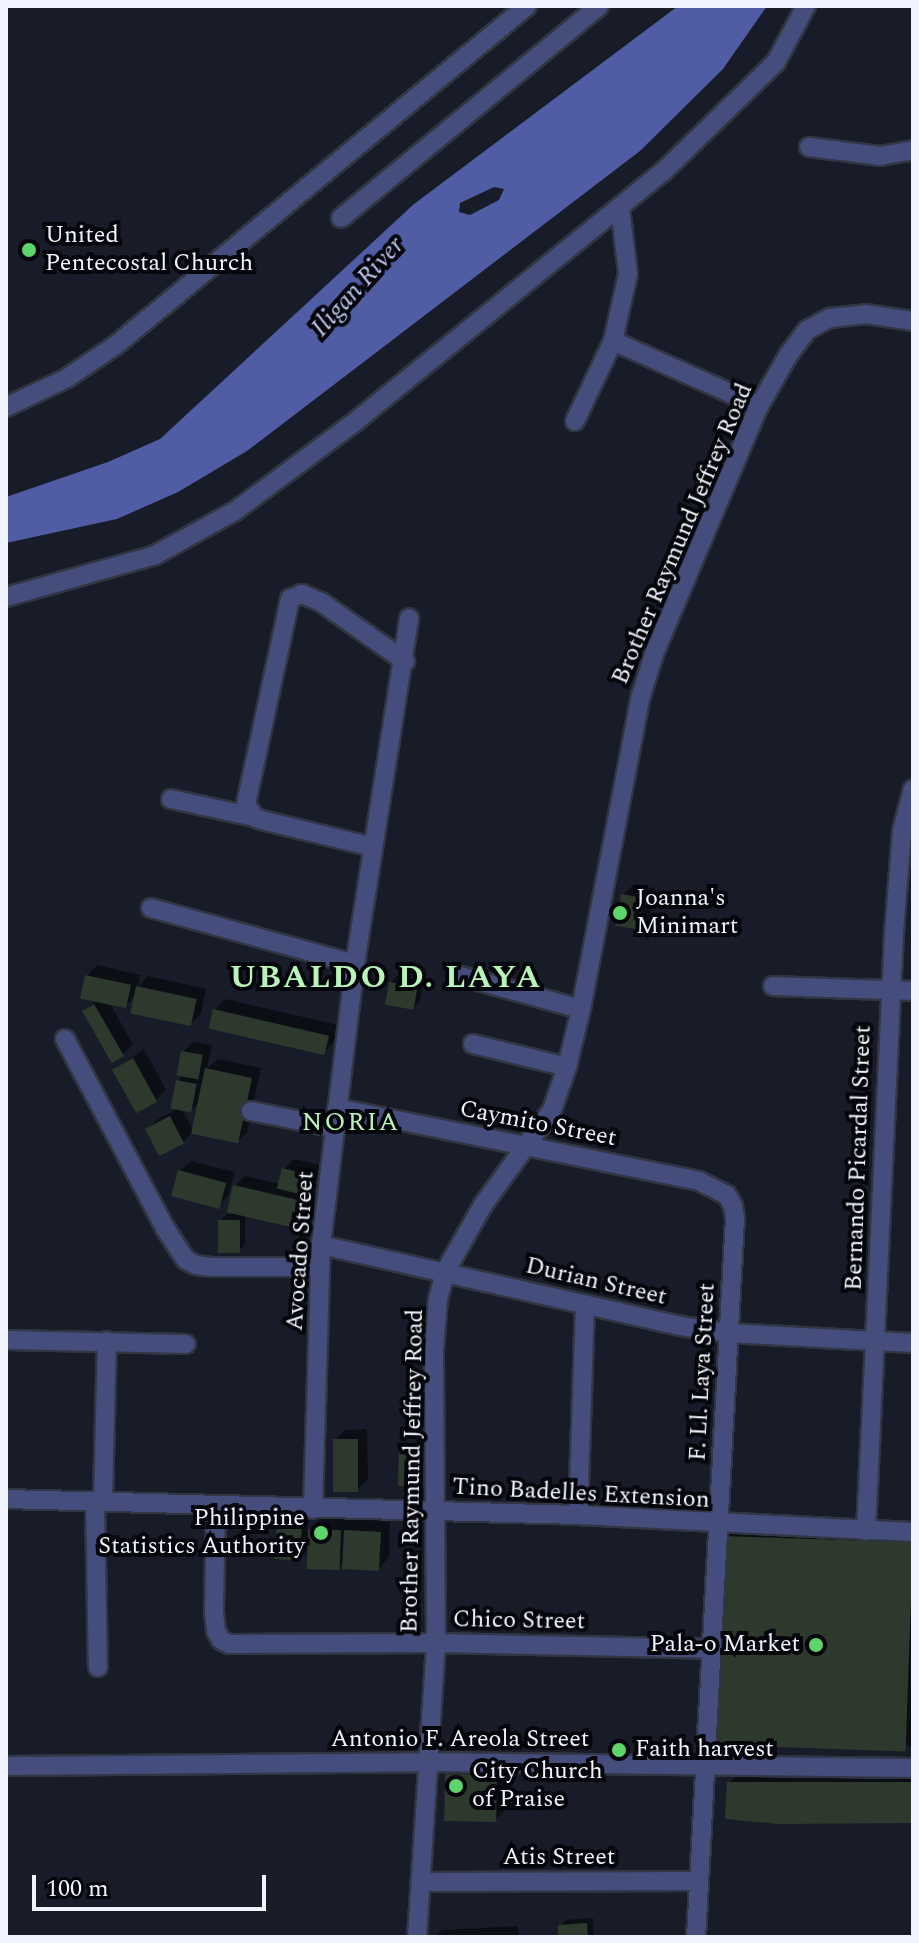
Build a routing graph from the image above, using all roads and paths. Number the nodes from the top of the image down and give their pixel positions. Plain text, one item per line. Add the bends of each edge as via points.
1 (527, 6) edge
2 (599, 6) edge
3 (806, 6) edge
4 (809, 147) dead end
5 (913, 150) edge
6 (620, 207) junction
7 (341, 218) dead end
8 (913, 321) edge
9 (613, 341) junction
10 (759, 406) junction
11 (6, 407) edge
12 (575, 421) dead end
13 (6, 597) edge
14 (409, 618) dead end
15 (405, 661) junction
16 (913, 789) edge
17 (171, 799) dead end
18 (254, 817) junction
19 (373, 847) junction
20 (151, 908) dead end
21 (355, 964) junction
22 (460, 976) dead end
23 (773, 986) dead end
24 (890, 990) junction
25 (913, 991) edge
26 (581, 1009) junction
27 (65, 1039) dead end
28 (473, 1044) dead end
29 (567, 1067) junction
30 (337, 1108) junction
31 (251, 1111) dead end
32 (336, 1128) junction
33 (527, 1145) junction
34 (727, 1195) joint
35 (321, 1245) junction
36 (320, 1267) junction
37 (445, 1272) junction
38 (585, 1305) junction
39 (729, 1333) junction
40 (6, 1340) edge
41 (107, 1341) junction
42 (875, 1343) junction
43 (913, 1343) edge
44 (186, 1344) dead end
45 (6, 1499) edge
46 (99, 1500) junction
47 (216, 1505) junction
48 (313, 1509) junction
49 (438, 1511) junction
50 (578, 1515) junction
51 (718, 1525) junction
52 (866, 1531) junction
53 (913, 1532) edge
54 (436, 1643) junction
55 (711, 1649) junction
56 (98, 1667) dead end
57 (429, 1762) junction
58 (704, 1765) junction
59 (6, 1766) edge
60 (913, 1768) edge
61 (698, 1881) junction
62 (421, 1882) junction
63 (417, 1937) edge
64 (696, 1937) edge

1 - 11 street via 116,345 67,378
2 - 7 street
3 - 6 street via 776,62
4 - 5 street via 880,156
6 - 9 street via 628,274
6 - 13 street via 351,425 235,511 155,555
8 - 10 street, Brother Raymund Jeffrey Road via 866,314 830,318 807,330
9 - 10 street
9 - 12 street
10 - 26 street, Brother Raymund Jeffrey Road via 640,699
14 - 15 street, Avocado Street
15 - 18 street via 321,602 302,594 290,599 246,804
15 - 19 street, Avocado Street
16 - 24 street, Bernando Picardal Street via 902,831
17 - 18 street
18 - 19 street
19 - 21 street, Avocado Street
20 - 21 street
21 - 30 street, Avocado Street
22 - 26 street
23 - 24 street
24 - 25 street
24 - 42 street, Bernando Picardal Street
26 - 29 street, Brother Raymund Jeffrey Road
27 - 36 street via 186,1260 213,1267
28 - 29 street
29 - 33 street, Brother Raymund Jeffrey Road via 552,1110
30 - 32 street, Avocado Street
30 - 33 street, Caymito Street
31 - 32 street
32 - 35 street, Avocado Street
33 - 34 street, Caymito Street via 699,1181
33 - 37 street, Brother Raymund Jeffrey Road via 483,1205
34 - 39 street, F. Ll. Laya Street via 735,1218
35 - 36 street, Avocado Street
35 - 37 street, Durian Street
36 - 48 street, Avocado Street
37 - 38 street, Durian Street
37 - 49 street, Brother Raymund Jeffrey Road via 434,1350
38 - 39 street, Durian Street
38 - 50 street
39 - 42 street, Durian Street
39 - 51 street, F. Ll. Laya Street
40 - 41 street
41 - 44 street
41 - 46 street
42 - 43 street, Durian Street
42 - 52 street, Bernando Picardal Street
45 - 46 street, Tino Badelles Extension
46 - 47 street, Tino Badelles Extension
46 - 56 street
47 - 48 street, Tino Badelles Extension
47 - 54 street, Chico Street via 214,1612 221,1640
48 - 49 street, Tino Badelles Extension
49 - 50 street, Tino Badelles Extension
49 - 54 street, Brother Raymund Jeffrey Road
50 - 51 street, Tino Badelles Extension
51 - 52 street, Tino Badelles Extension
51 - 55 street, F. Ll. Laya Street
52 - 53 street, Tino Badelles Extension
54 - 55 street, Chico Street
54 - 57 street, Brother Raymund Jeffrey Road
55 - 58 street, F. Ll. Laya Street
57 - 58 street, Antonio F. Areola Street
57 - 59 street, Antonio F. Areola Street
57 - 62 street, Brother Raymund Jeffrey Road
58 - 60 street, Antonio F. Areola Street
58 - 61 street, F. Ll. Laya Street
61 - 62 street, Atis Street
61 - 64 street, F. Ll. Laya Street
62 - 63 street, Brother Raymund Jeffrey Road

